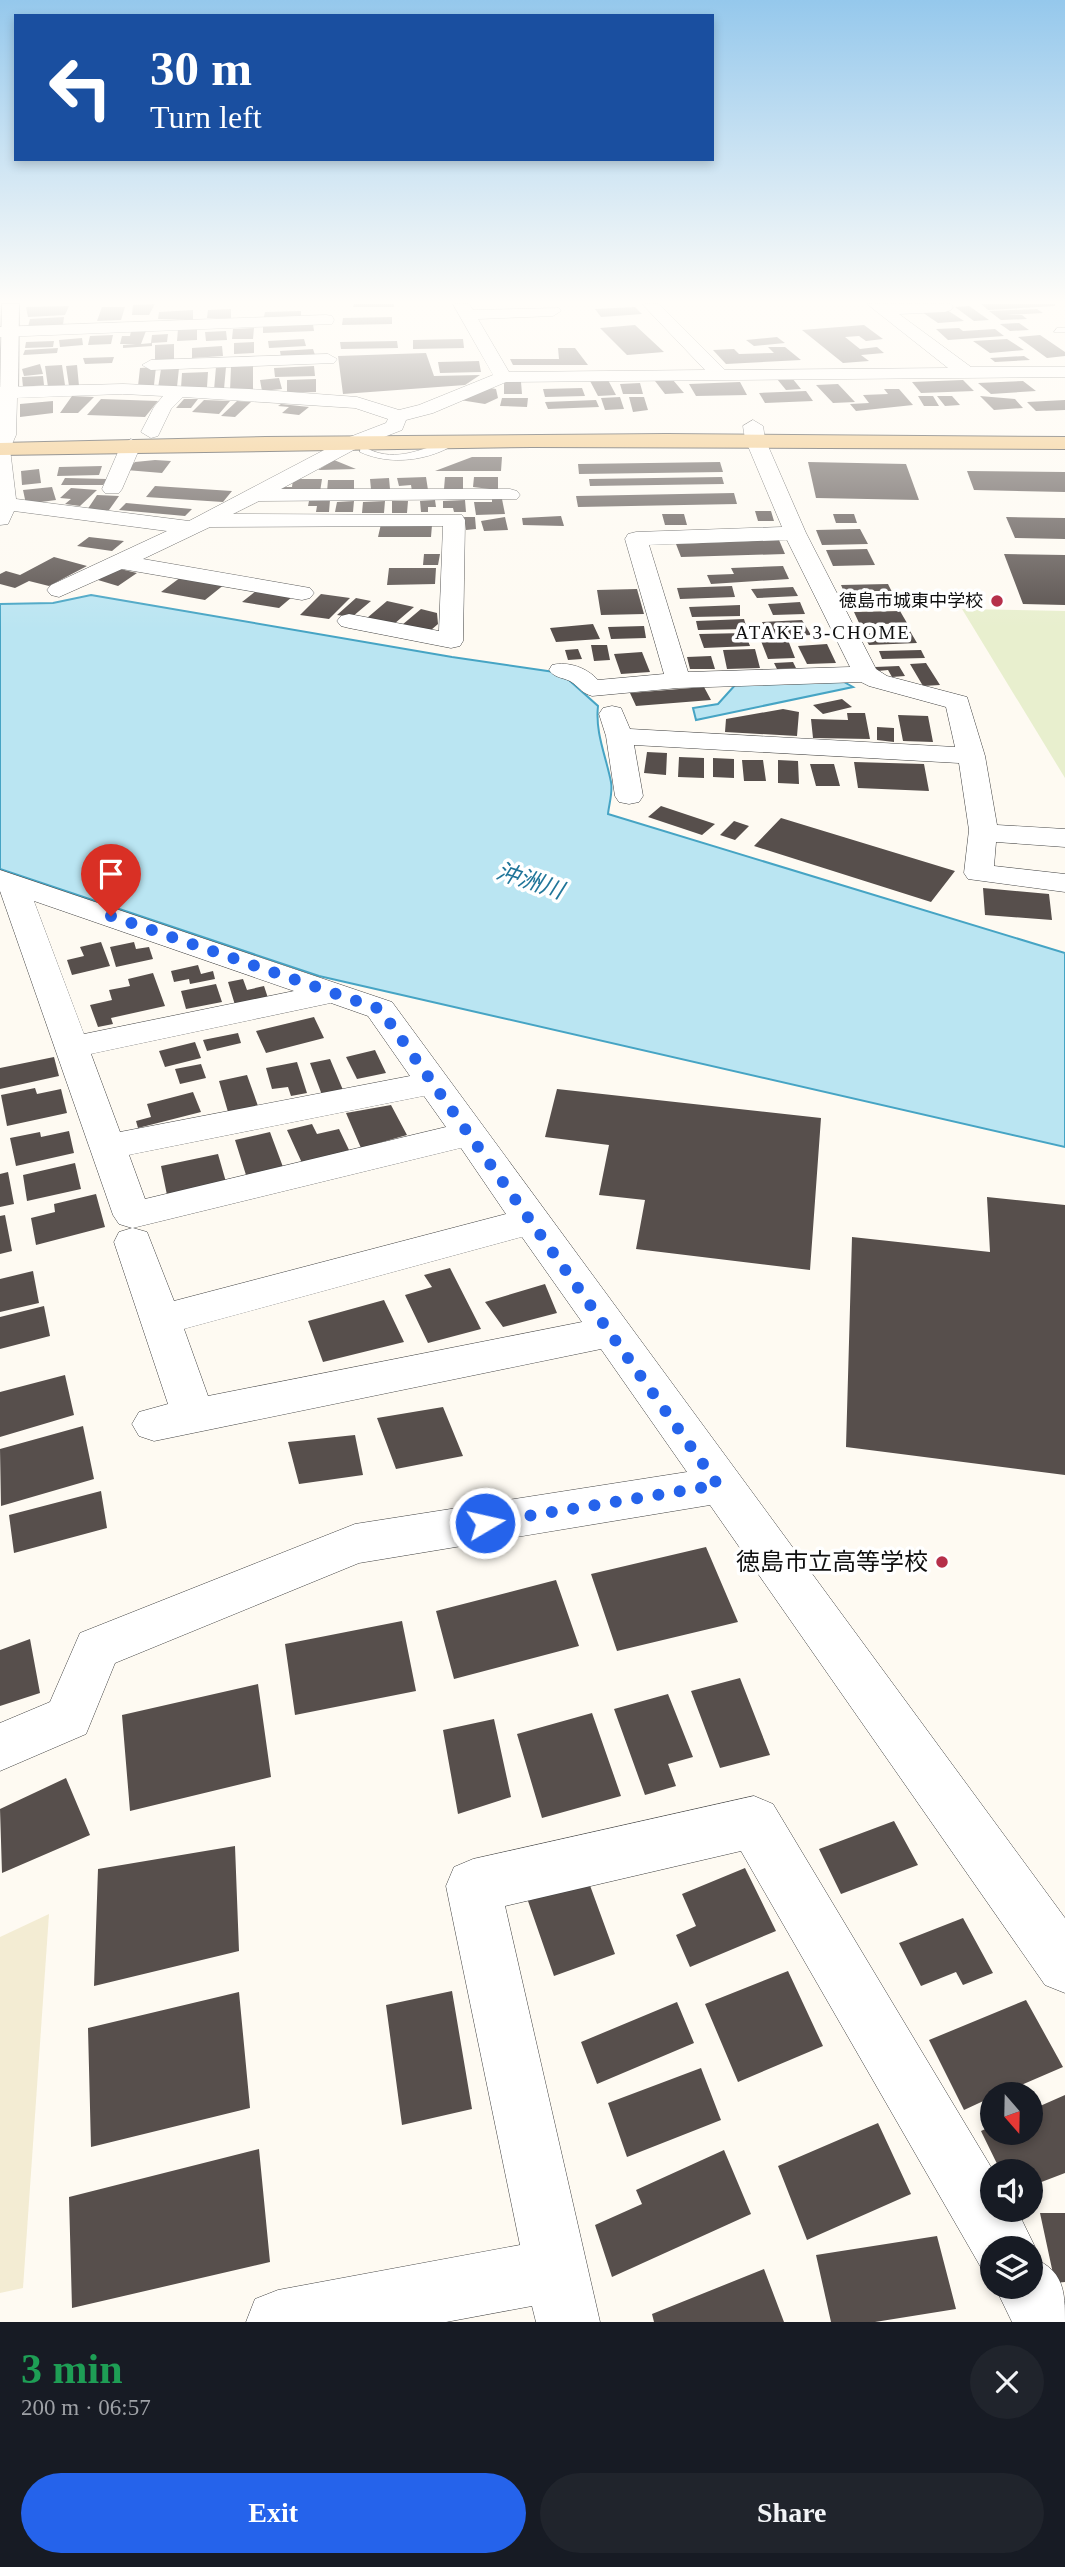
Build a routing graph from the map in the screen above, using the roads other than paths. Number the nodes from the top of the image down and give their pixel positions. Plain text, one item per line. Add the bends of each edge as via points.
1 (3, 412) edge
2 (160, 412) edge
3 (377, 412) edge
4 (418, 412) edge
5 (396, 421) junction
6 (1065, 429) edge
7 (151, 432) junction
8 (754, 433) junction
9 (2, 442) edge
10 (359, 442) junction
11 (1065, 443) edge
12 (131, 445) junction
13 (112, 489) dead end
14 (256, 495) junction
15 (510, 495) dead end
16 (3, 512) edge
17 (197, 524) junction
18 (795, 533) junction
19 (118, 561) junction
20 (59, 590) dead end
21 (302, 593) dead end
22 (349, 621) dead end
23 (561, 670) dead end
24 (866, 674) junction
25 (678, 680) junction
26 (971, 756) junction
27 (629, 796) dead end
28 (983, 832) junction
29 (1065, 838) edge
30 (6, 881) edge
31 (1065, 883) edge
32 (333, 993) junction
33 (71, 1047) junction
34 (433, 1083) junction
35 (469, 1134) junction
36 (107, 1147) junction
37 (531, 1221) junction
38 (133, 1242) dead end
39 (160, 1320) junction
40 (610, 1332) junction
41 (718, 1485) junction
42 (0, 1747) edge
43 (1065, 1965) edge
44 (997, 2236) edge
45 (563, 2295) edge
46 (1034, 2299) edge
47 (278, 2322) edge
48 (1044, 2322) edge

1 - 9 street
2 - 7 street
3 - 5 street
4 - 5 street
5 - 7 main road
5 - 8 main road
5 - 10 street
6 - 8 main road
7 - 9 main road
8 - 10 main road
8 - 11 main road
8 - 18 street
9 - 12 main road
9 - 16 street
10 - 12 main road
10 - 14 street
12 - 13 street
14 - 15 street
14 - 17 street
16 - 17 street
17 - 19 street
17 - 22 street via 454,520 451,641
18 - 24 street
18 - 25 street via 636,539
19 - 20 street
19 - 21 street
23 - 25 street via 581,676 592,688
24 - 25 street
24 - 26 street via 958,702
26 - 27 street via 615,725
26 - 28 street
28 - 29 street
28 - 31 street via 979,873
30 - 32 street
30 - 33 street
32 - 33 street
32 - 34 street via 380,1009
33 - 36 street
34 - 35 street
34 - 36 street
35 - 36 street via 132,1215
35 - 37 street
37 - 39 street
37 - 40 street
38 - 39 street
39 - 40 street via 174,1420
40 - 41 street
41 - 42 street via 355,1544 97,1648 68,1718
41 - 43 street
44 - 45 street via 754,1822 473,1886
45 - 47 street
46 - 48 street

